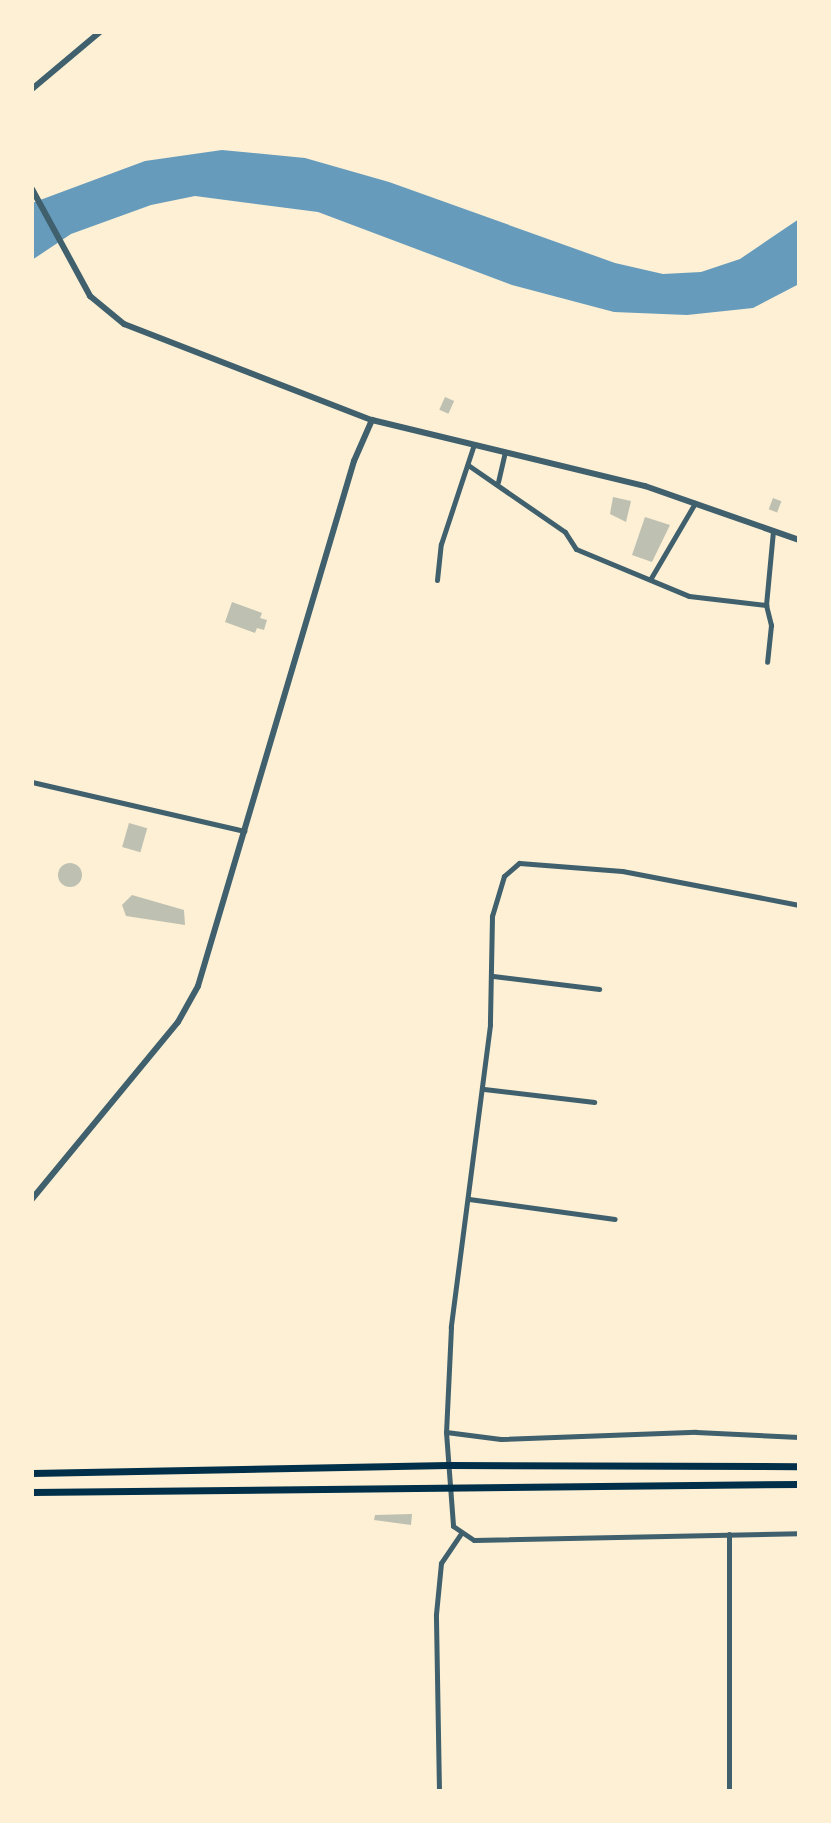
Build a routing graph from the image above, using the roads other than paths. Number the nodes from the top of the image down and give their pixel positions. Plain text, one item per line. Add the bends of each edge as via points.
1 (100, 32) edge
2 (32, 89) edge
3 (32, 189) edge
4 (372, 420) junction
5 (474, 443) junction
6 (506, 451) junction
7 (468, 465) junction
8 (498, 482) junction
9 (695, 502) junction
10 (773, 531) junction
11 (799, 540) edge
12 (651, 578) junction
13 (437, 580) dead end
14 (766, 605) junction
15 (767, 662) dead end
16 (32, 782) edge
17 (244, 831) junction
18 (799, 905) edge
19 (493, 976) junction
20 (599, 989) dead end
21 (484, 1089) junction
22 (594, 1102) dead end
23 (32, 1199) edge
24 (469, 1199) junction
25 (615, 1219) dead end
26 (446, 1432) junction
27 (799, 1437) edge
28 (448, 1465) junction
29 (799, 1466) edge
30 (32, 1473) edge
31 (799, 1484) edge
32 (448, 1486) junction
33 (32, 1492) edge
34 (799, 1533) edge
35 (729, 1534) junction
36 (460, 1535) junction
37 (439, 1791) edge
38 (729, 1791) edge

1 - 2 street
3 - 4 street via 97,305 124,324
4 - 5 street
4 - 17 street via 354,461
5 - 6 street
5 - 7 street
6 - 8 street
6 - 9 street
7 - 8 street
7 - 13 street via 441,544
8 - 12 street via 565,532 576,549
9 - 10 street
9 - 12 street
10 - 11 street
10 - 14 street
12 - 14 street via 689,596
14 - 15 street via 771,625
16 - 17 street
17 - 23 street via 187,1009
18 - 19 street via 622,871 519,863 495,893
19 - 20 street
19 - 21 street
21 - 22 street
21 - 24 street
24 - 25 street
24 - 26 street via 451,1327
26 - 27 street via 501,1439 696,1432
26 - 28 street
28 - 29 main road
28 - 30 main road
28 - 32 street
31 - 32 main road
32 - 33 main road
32 - 36 street via 453,1526
34 - 35 street
35 - 36 street via 474,1540
35 - 38 street
36 - 37 street via 441,1563 436,1614

